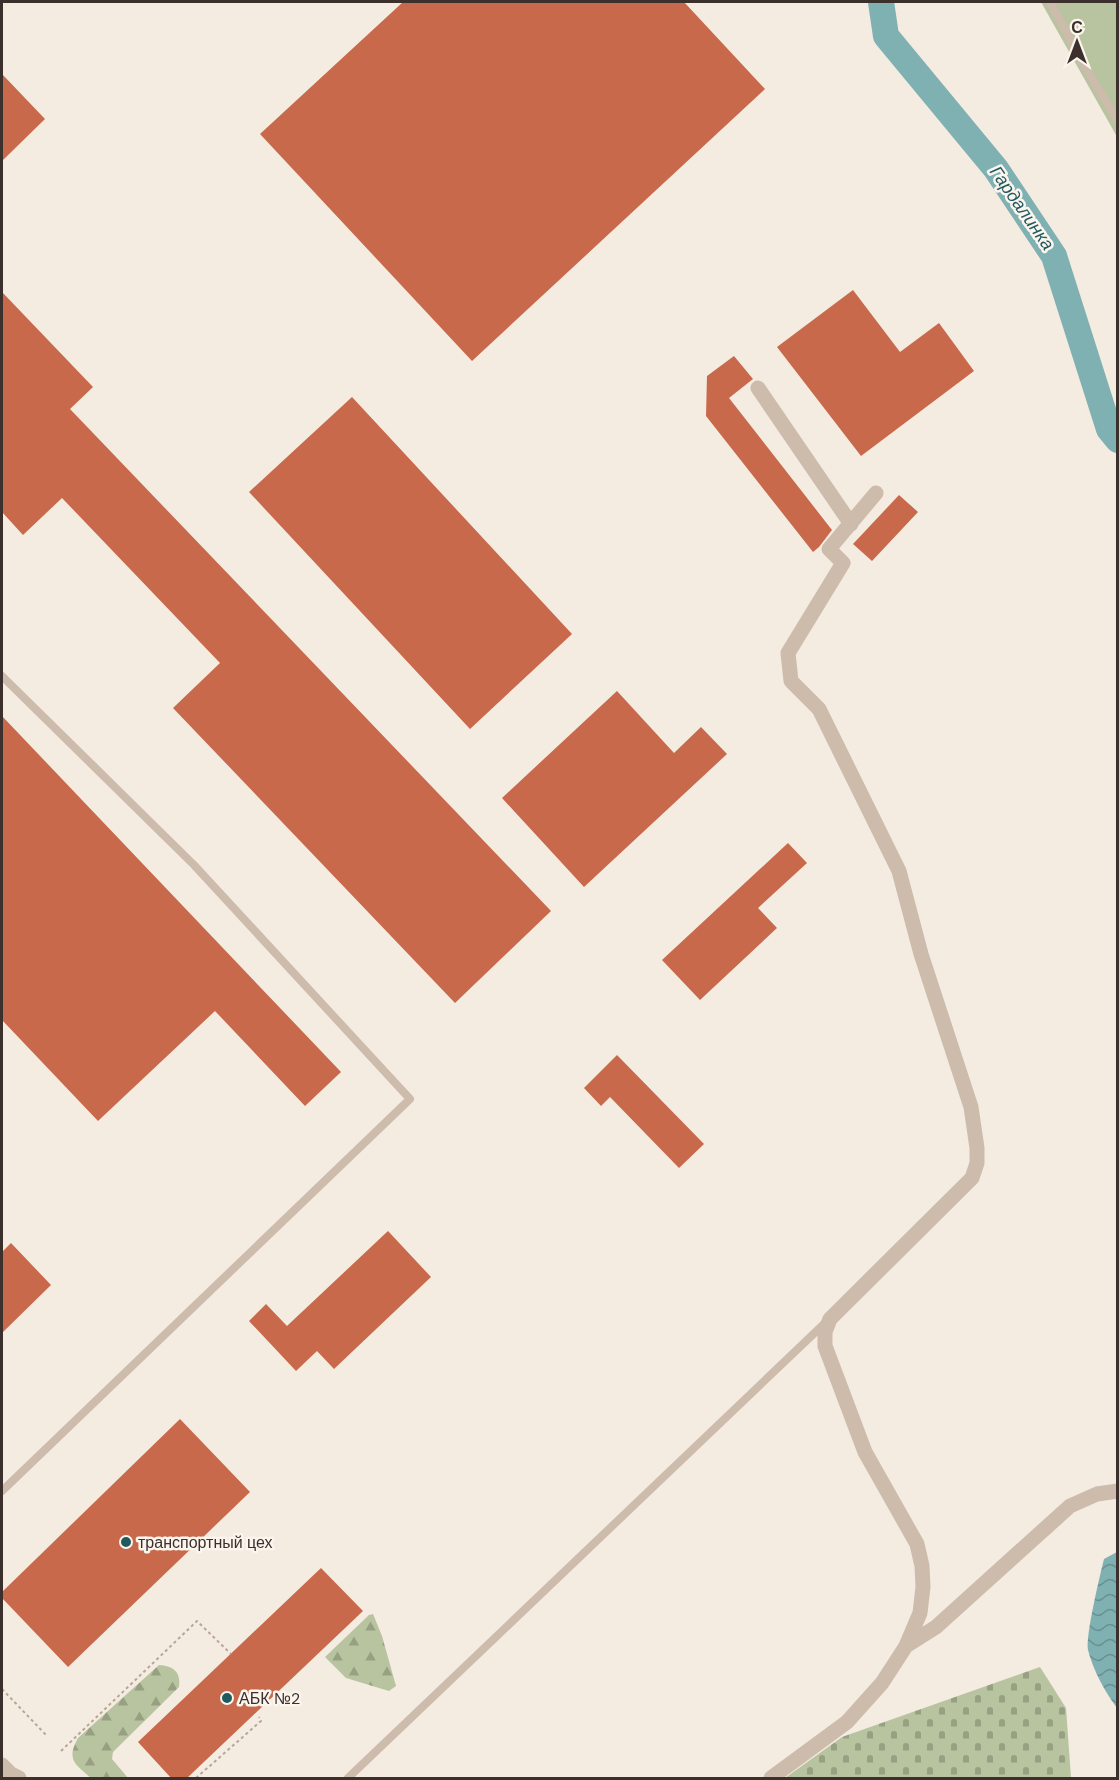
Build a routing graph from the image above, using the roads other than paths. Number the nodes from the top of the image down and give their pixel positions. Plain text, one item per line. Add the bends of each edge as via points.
1 (1050, 2) edge
2 (1118, 121) edge
3 (758, 388) dead end
4 (876, 493) dead end
5 (851, 524) junction
6 (2, 676) edge
7 (830, 1319) junction
8 (2, 1491) edge
9 (1118, 1491) edge
10 (906, 1646) junction
11 (2, 1765) edge
12 (19, 1779) edge
13 (348, 1779) edge
14 (771, 1779) edge

1 - 2 lane
3 - 5 street
4 - 5 street
5 - 7 street via 829,549 843,563 788,653 791,681 819,709 899,871 970,1107 977,1163 972,1179
6 - 8 lane via 194,865 410,1099
7 - 10 street via 825,1346 865,1452 917,1544 923,1587 920,1613
7 - 13 lane
9 - 10 street via 1097,1494 1070,1506 936,1627
10 - 14 street via 882,1683 847,1722
11 - 12 street

